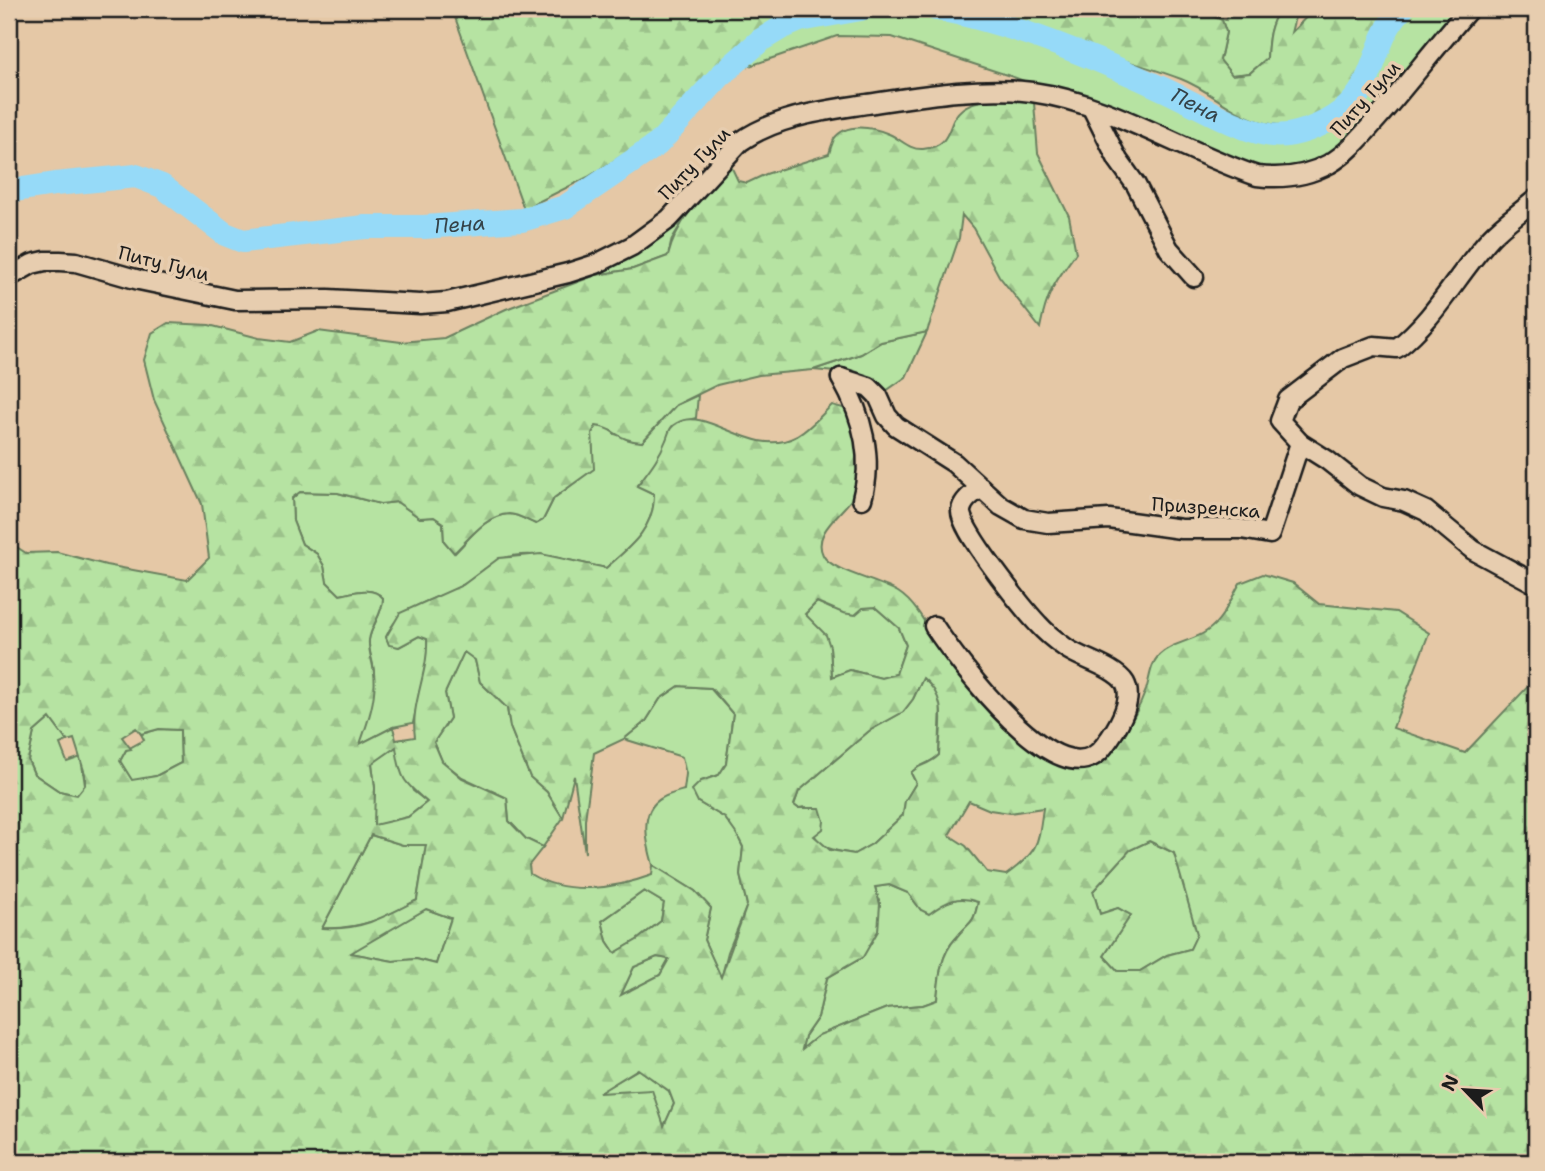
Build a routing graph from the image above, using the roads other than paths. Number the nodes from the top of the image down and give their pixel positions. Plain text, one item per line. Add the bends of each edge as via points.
1 (1469, 9) edge
2 (1092, 108) junction
3 (1536, 199) edge
4 (9, 277) edge
5 (1194, 277) dead end
6 (1300, 443) junction
7 (981, 488) junction
8 (862, 499) dead end
9 (1536, 584) edge
10 (934, 625) dead end

1 - 2 street, Питу Гули via 1356,141 1309,173 1257,176
2 - 4 street, Питу Гули via 1034,93 999,90 883,102 778,122 740,142 669,219 632,246 568,273 447,302 235,300 60,261 32,264
2 - 5 street via 1168,249
3 - 6 street via 1491,237 1437,307 1397,348 1374,346 1343,358 1288,400 1280,421
6 - 7 street, Призренска via 1270,534 1109,519 1048,523 1024,519
6 - 9 street via 1360,486 1426,511 1473,550
7 - 8 street, Призренска via 954,463 896,426 869,387 841,378 867,448
7 - 10 street via 961,509 969,534 1053,638 1125,683 1124,708 1102,749 1090,759 1076,761 1040,745 966,670

